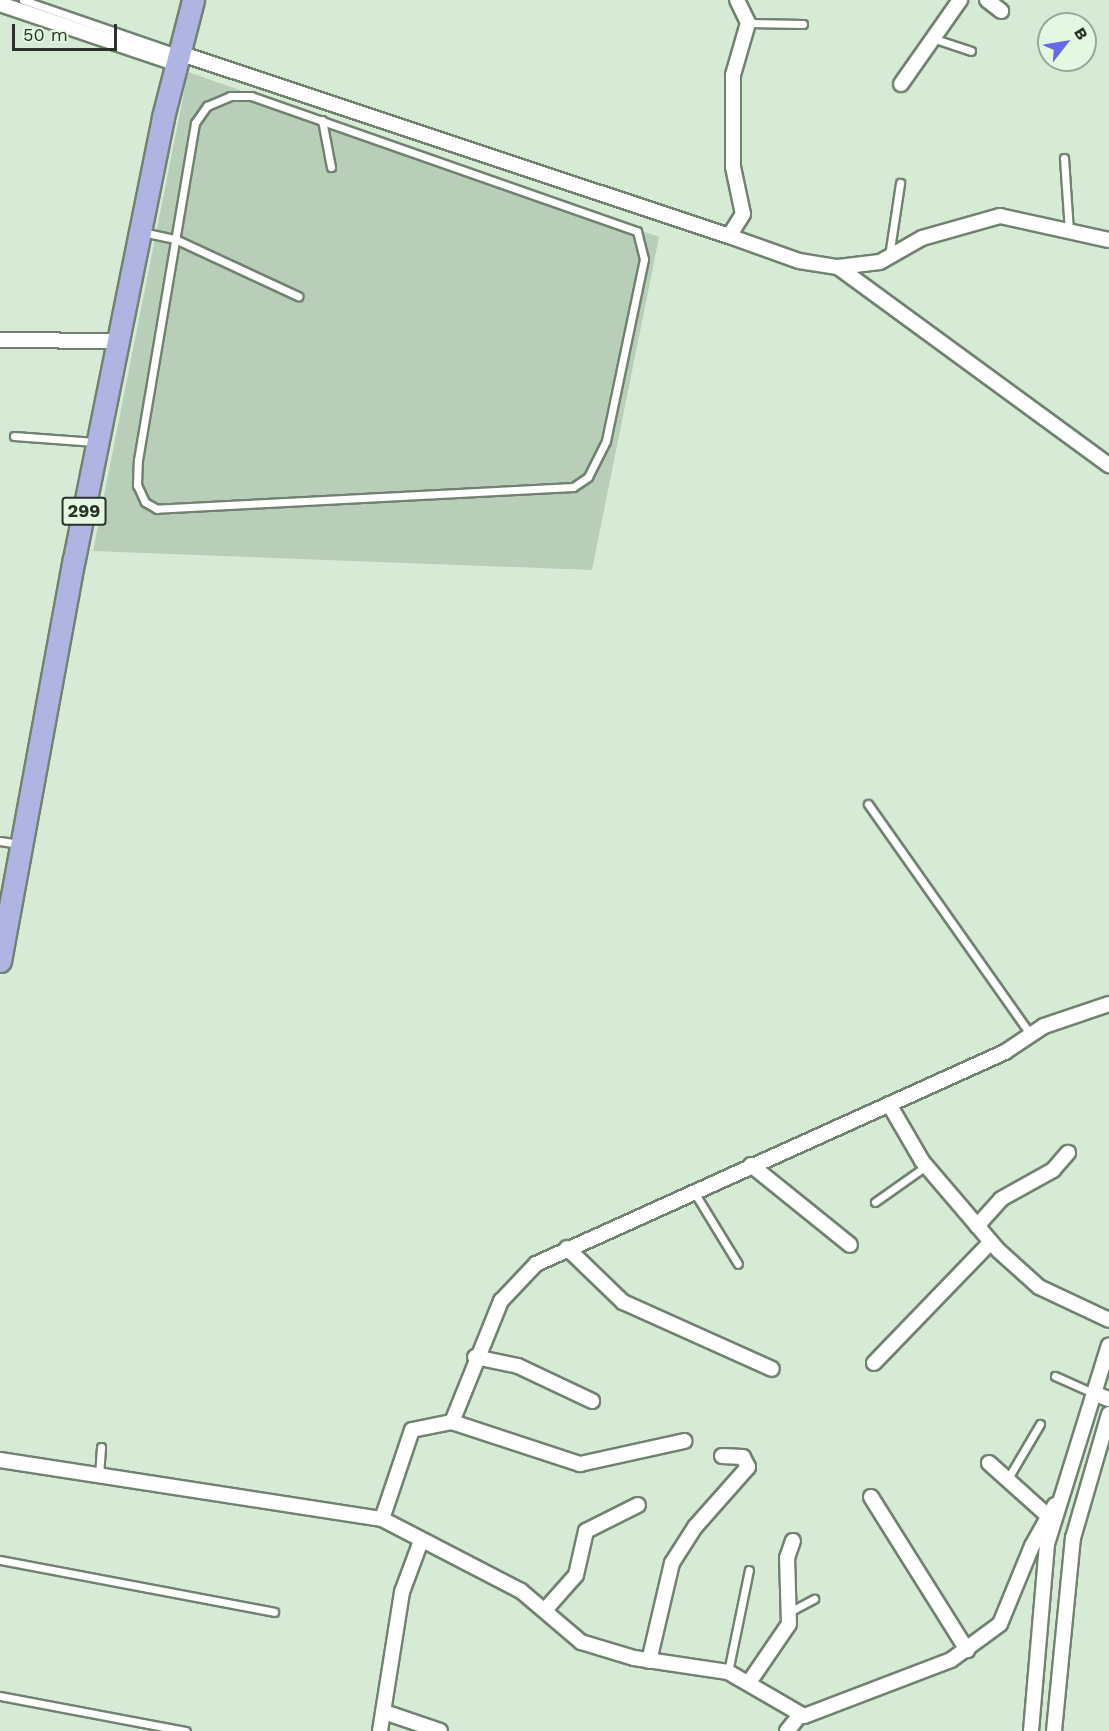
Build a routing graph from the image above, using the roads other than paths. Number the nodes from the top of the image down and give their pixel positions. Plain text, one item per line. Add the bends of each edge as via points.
1 (23, 0) edge
2 (193, 0) edge
3 (736, 0) edge
4 (960, 0) edge
5 (987, 0) edge
6 (0, 4) edge
7 (1001, 11) dead end
8 (748, 23) junction
9 (803, 24) dead end
10 (932, 38) junction
11 (971, 51) dead end
12 (178, 59) junction
13 (901, 84) dead end
14 (322, 120) junction
15 (1064, 158) dead end
16 (331, 166) dead end
17 (900, 183) dead end
18 (1069, 231) junction
19 (140, 232) junction
20 (729, 236) junction
21 (176, 239) junction
22 (1109, 240) edge
23 (890, 256) junction
24 (838, 267) junction
25 (298, 296) dead end
26 (0, 340) edge
27 (118, 341) junction
28 (14, 435) dead end
29 (98, 442) junction
30 (1109, 465) edge
31 (868, 804) dead end
32 (0, 841) edge
33 (21, 845) junction
34 (3, 923) edge
35 (0, 961) edge
36 (1109, 1004) edge
37 (1031, 1035) junction
38 (890, 1104) junction
39 (1068, 1153) dead end
40 (751, 1165) junction
41 (926, 1166) junction
42 (694, 1192) junction
43 (875, 1202) dead end
44 (977, 1226) junction
45 (991, 1242) junction
46 (850, 1245) dead end
47 (567, 1248) junction
48 (738, 1264) dead end
49 (1109, 1320) edge
50 (1109, 1345) edge
51 (475, 1357) junction
52 (874, 1363) dead end
53 (772, 1369) dead end
54 (1055, 1376) dead end
55 (1102, 1396) edge
56 (591, 1401) dead end
57 (1109, 1414) edge
58 (452, 1422) junction
59 (1040, 1424) dead end
60 (685, 1440) dead end
61 (101, 1447) dead end
62 (722, 1456) dead end
63 (0, 1460) edge
64 (989, 1463) dead end
65 (99, 1476) junction
66 (1007, 1480) junction
67 (871, 1497) dead end
68 (638, 1505) dead end
69 (1051, 1510) junction
70 (382, 1519) junction
71 (422, 1541) junction
72 (793, 1541) dead end
73 (0, 1560) edge
74 (749, 1570) dead end
75 (814, 1599) dead end
76 (545, 1610) junction
77 (793, 1610) junction
78 (274, 1612) dead end
79 (967, 1650) junction
80 (649, 1661) junction
81 (729, 1672) junction
82 (750, 1681) junction
83 (0, 1696) edge
84 (384, 1712) junction
85 (799, 1716) junction
86 (186, 1731) edge
87 (380, 1731) edge
88 (440, 1731) edge
89 (788, 1731) edge
90 (1031, 1731) edge
91 (1054, 1731) edge

1 - 12 lane
2 - 12 main road, 299
3 - 8 street
4 - 10 street
5 - 7 street
6 - 12 street
8 - 9 lane
8 - 20 street via 733,68 733,167 743,214
10 - 11 lane
10 - 13 street
12 - 19 main road, 299
12 - 20 street
14 - 16 lane
14 - 21 lane via 251,96 207,106 195,123
14 - 21 lane via 614,220 643,237 644,259 606,441 588,477 573,487 157,509 145,502 136,475
15 - 18 lane
17 - 23 lane
18 - 22 street
18 - 23 street via 1000,216 922,238
19 - 21 lane
19 - 27 main road, 299
20 - 24 street via 799,261
21 - 25 lane
23 - 24 street via 867,266
24 - 30 street
26 - 27 street
27 - 29 main road, 299
28 - 29 lane
29 - 33 main road, 299
31 - 37 lane
32 - 33 lane
33 - 34 main road, 299
34 - 35 main road, 299
36 - 37 street via 1079,1011
37 - 38 street via 1005,1053
38 - 40 street
38 - 41 street
39 - 44 street via 1053,1170 1001,1199
40 - 42 street
40 - 46 street
41 - 43 lane
41 - 44 street
42 - 47 street
42 - 48 lane
44 - 45 street
45 - 49 street via 1039,1287
45 - 52 street
47 - 51 street via 526,1272 501,1301
47 - 53 street via 623,1302
50 - 55 street
51 - 56 street via 518,1366
51 - 58 street
54 - 55 lane
55 - 69 street
57 - 91 street via 1073,1538
58 - 60 street via 580,1464
58 - 70 street via 412,1430
59 - 66 lane
61 - 65 lane
62 - 80 street via 743,1457 748,1467 695,1527 672,1563
63 - 65 street
64 - 66 street
65 - 70 street
66 - 69 street
67 - 79 street
68 - 76 street via 586,1531 576,1575
69 - 79 street via 1007,1613
69 - 90 street
70 - 71 street
71 - 76 street via 521,1591
71 - 84 street via 402,1592
72 - 77 street via 787,1565
73 - 78 lane
74 - 81 lane
75 - 77 lane
76 - 80 street via 581,1642
77 - 82 street via 786,1634
79 - 85 street via 909,1678
80 - 81 street
81 - 82 street
82 - 85 street
83 - 86 lane
84 - 87 street
84 - 88 street
85 - 89 street

